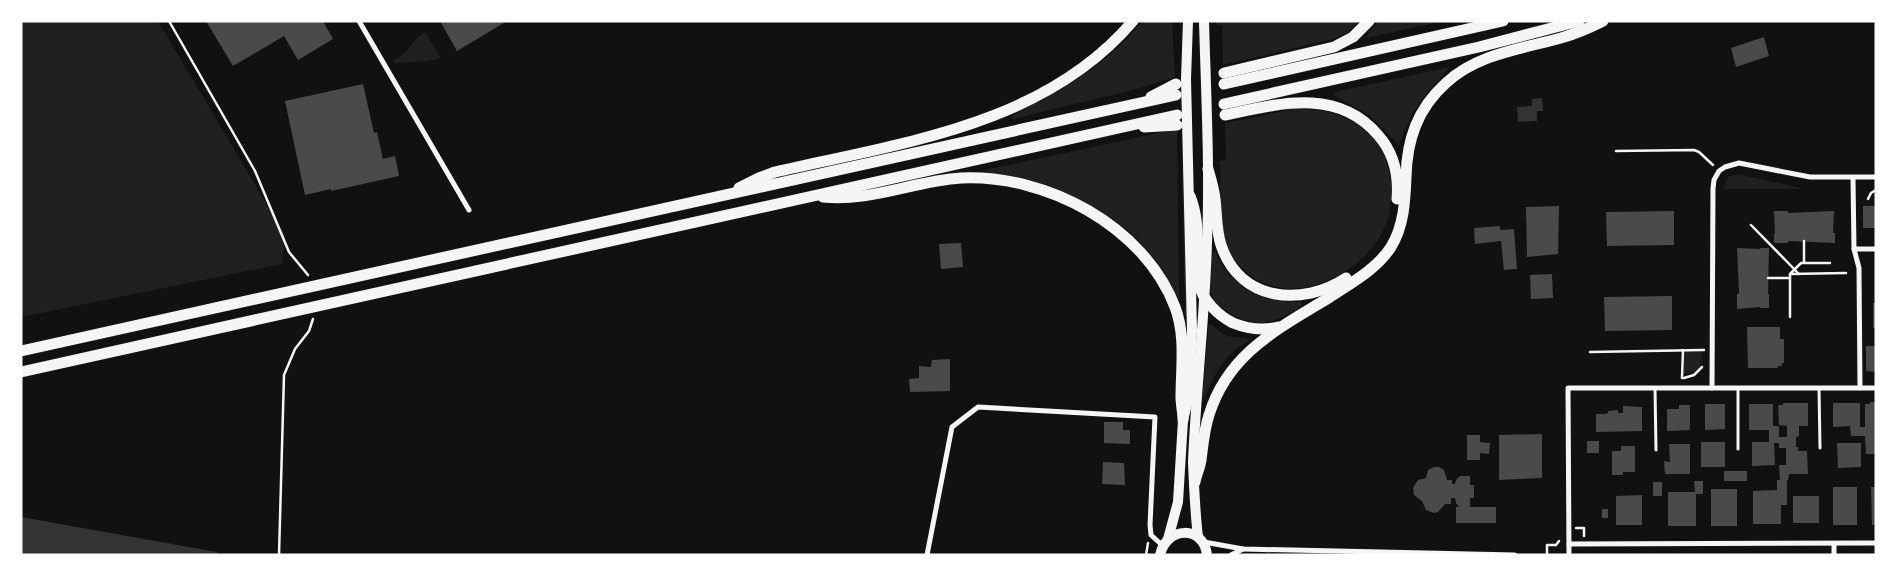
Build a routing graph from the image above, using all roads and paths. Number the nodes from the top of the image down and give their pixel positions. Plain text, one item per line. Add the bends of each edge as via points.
1 (169, 21) edge
2 (359, 21) edge
3 (1133, 21) edge
4 (1188, 21) edge
5 (1369, 21) edge
6 (1503, 21) edge
7 (1579, 21) edge
8 (1603, 21) edge
9 (1204, 25) edge
10 (1176, 90) dead end
11 (1177, 120) dead end
12 (1616, 150) dead end
13 (1713, 165) dead end
14 (1208, 166) junction
15 (1876, 177) edge
16 (1853, 178) junction
17 (1876, 190) edge
18 (1190, 196) junction
19 (713, 198) junction
20 (1868, 199) dead end
21 (796, 200) junction
22 (469, 210) dead end
23 (1752, 226) dead end
24 (1804, 241) dead end
25 (1854, 249) junction
26 (1876, 249) edge
27 (1804, 263) junction
28 (1830, 263) dead end
29 (1795, 269) junction
30 (1846, 273) dead end
31 (1790, 274) junction
32 (1799, 274) junction
33 (1768, 278) dead end
34 (1790, 278) junction
35 (310, 284) dead end
36 (1204, 297) junction
37 (315, 313) dead end
38 (1790, 317) dead end
39 (1292, 321) junction
40 (1683, 350) junction
41 (1703, 350) junction
42 (1712, 350) junction
43 (21, 351) edge
44 (1590, 352) dead end
45 (21, 372) edge
46 (1674, 378) dead end
47 (1683, 378) junction
48 (1655, 388) junction
49 (1712, 388) junction
50 (1738, 388) junction
51 (1819, 388) junction
52 (1860, 388) junction
53 (1876, 388) edge
54 (1183, 420) junction
55 (1820, 448) dead end
56 (1738, 449) dead end
57 (1656, 450) dead end
58 (1195, 482) junction
59 (1201, 540) junction
60 (1876, 543) edge
61 (1569, 544) junction
62 (1834, 544) junction
63 (1164, 546) edge
64 (1243, 549) junction
65 (279, 555) edge
66 (927, 555) edge
67 (1208, 555) edge
68 (1231, 555) edge
69 (1515, 555) edge
70 (1569, 555) edge
71 (1834, 555) edge

1 - 35 path via 255,171 289,252 308,274
2 - 22 street
3 - 19 highway via 1086,65 1005,112 934,136 766,174
4 - 18 main road via 1186,79
5 - 6 highway via 1353,37 1334,47 1224,78
7 - 14 highway via 1224,110 1308,103 1334,106 1356,116 1380,137 1394,162 1398,190 1393,224 1373,256 1330,288 1286,296 1257,288 1242,277 1224,254
8 - 39 highway via 1563,37 1484,59 1464,68 1445,83 1428,102 1411,136 1403,216 1391,247 1361,276
9 - 14 main road
10 - 19 highway via 1133,104
11 - 21 highway via 1115,129
12 - 13 path via 1694,150
14 - 36 main road
15 - 16 street
16 - 25 street
16 - 42 street via 1805,177 1742,164 1725,167 1718,173 1713,188
17 - 20 path
18 - 36 highway via 1196,216 1199,283
18 - 54 main road via 1192,321 1188,400
19 - 43 highway
21 - 45 highway
21 - 54 highway via 855,198 935,181 980,178 1036,189 1084,208 1133,244 1153,267 1168,292 1181,336
23 - 29 path
24 - 27 path
25 - 26 street
25 - 52 street via 1859,268
27 - 28 path
27 - 29 path
29 - 31 path
29 - 32 path
30 - 32 path
31 - 32 path
31 - 34 path
33 - 34 path
34 - 38 path
36 - 39 highway via 1221,315 1248,328 1270,329
36 - 58 main road via 1195,416
37 - 65 path via 309,331 294,349 284,375
39 - 58 highway via 1253,347 1222,384 1208,418
40 - 41 path
40 - 44 path
40 - 47 path
41 - 42 path
41 - 47 path via 1697,374
42 - 49 street
46 - 47 path
48 - 49 street
48 - 57 lane
48 - 61 street via 1568,388
49 - 50 street
50 - 51 street
50 - 56 lane
51 - 52 street
51 - 55 lane
52 - 53 street
54 - 63 main road via 1178,502
58 - 59 main road via 1194,503
59 - 63 main road via 1183,533 1175,534
59 - 64 street
59 - 67 main road
60 - 62 street
61 - 62 street
61 - 70 street
62 - 71 street
63 - 66 street via 1151,535 1150,530 1155,418 978,407 952,427
64 - 68 street
64 - 69 street

